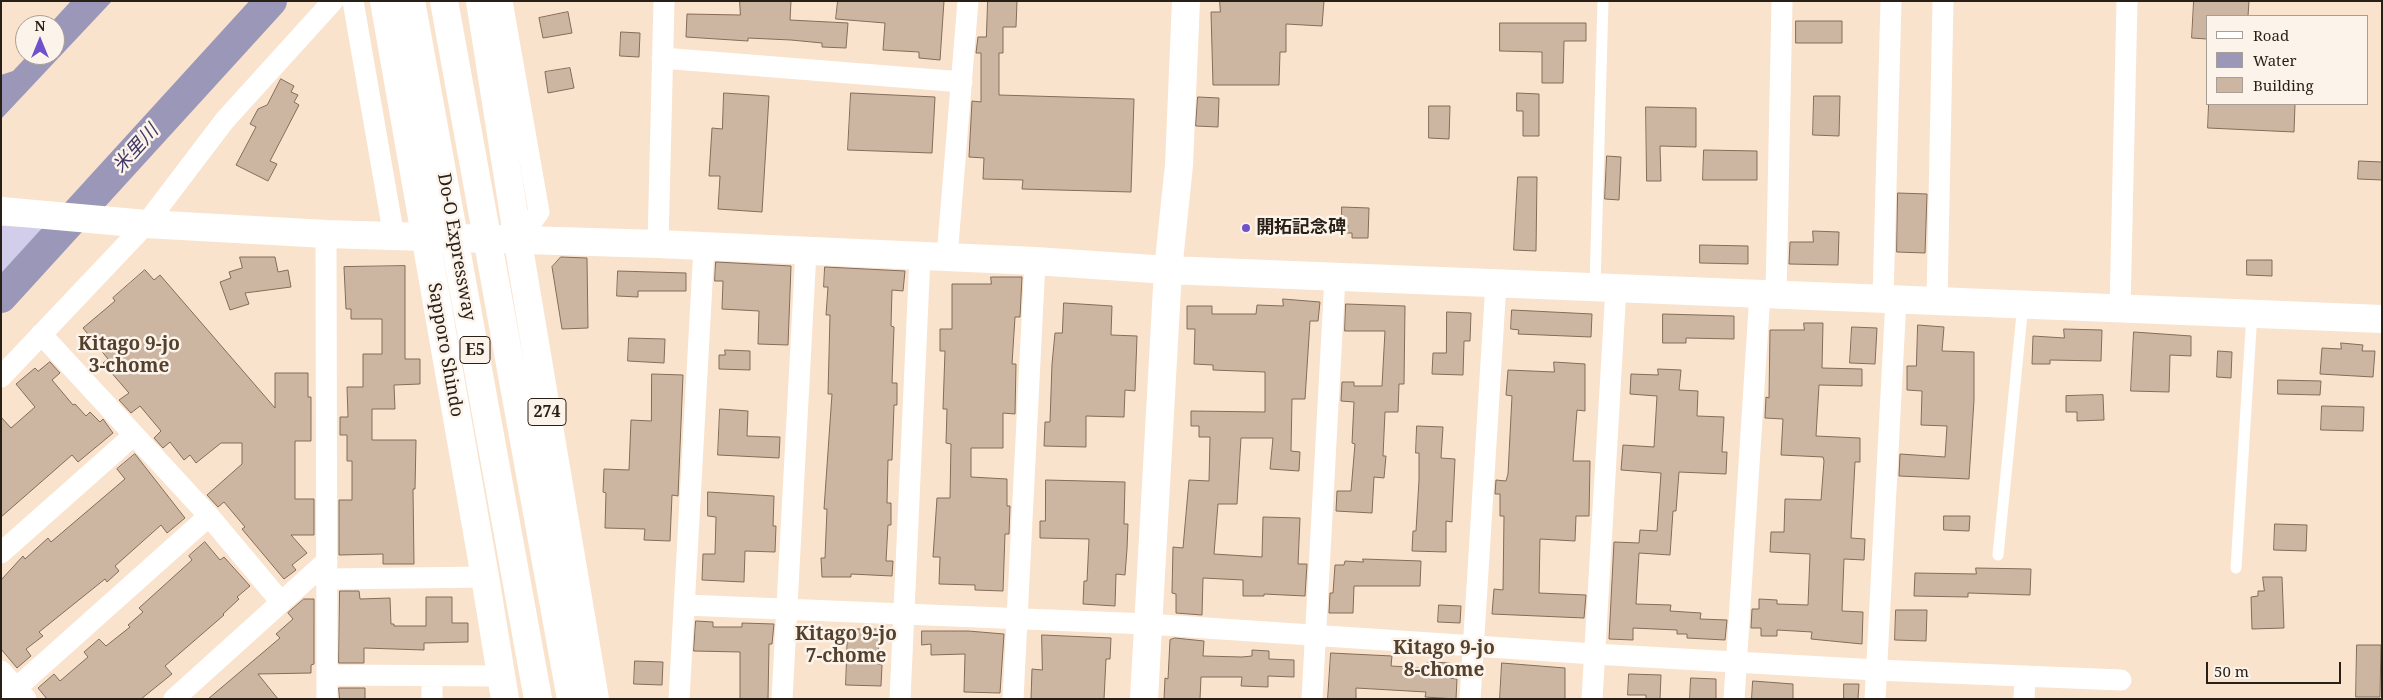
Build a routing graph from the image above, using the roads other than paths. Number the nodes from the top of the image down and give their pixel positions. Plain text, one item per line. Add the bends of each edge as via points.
1 (333, 1) edge
2 (354, 1) edge
3 (384, 1) edge
4 (411, 1) edge
5 (444, 1) edge
6 (480, 1) edge
7 (502, 1) edge
8 (664, 1) edge
9 (968, 1) edge
10 (1186, 1) edge
11 (1603, 1) edge
12 (1782, 1) edge
13 (1891, 1) edge
14 (1942, 1) edge
15 (2127, 1) edge
16 (662, 58) junction
17 (962, 82) junction
18 (1, 211) edge
19 (133, 222) junction
20 (326, 234) junction
21 (394, 237) junction
22 (426, 238) junction
23 (518, 240) junction
24 (658, 244) junction
25 (704, 247) junction
26 (806, 252) junction
27 (920, 256) junction
28 (947, 257) junction
29 (1035, 261) junction
30 (1168, 270) junction
31 (1335, 277) junction
32 (1496, 283) junction
33 (1605, 287) junction
34 (1768, 294) junction
35 (1890, 299) junction
36 (1937, 300) junction
37 (2023, 304) junction
38 (2120, 308) junction
39 (2252, 313) junction
40 (2382, 319) edge
41 (41, 334) junction
42 (1, 377) edge
43 (134, 435) junction
44 (209, 516) junction
45 (1, 553) edge
46 (1998, 555) dead end
47 (2236, 568) dead end
48 (328, 570) junction
49 (485, 577) junction
50 (281, 602) junction
51 (684, 605) junction
52 (787, 609) junction
53 (904, 616) junction
54 (1017, 620) junction
55 (1147, 624) junction
56 (1315, 634) junction
57 (1472, 647) junction
58 (1594, 654) junction
59 (1736, 662) junction
60 (1876, 670) junction
61 (1, 671) edge
62 (327, 675) junction
63 (432, 676) junction
64 (2025, 676) junction
65 (2121, 680) dead end
66 (502, 688) edge
67 (16, 695) edge
68 (174, 699) edge
69 (328, 699) edge
70 (432, 699) edge
71 (538, 699) edge
72 (570, 699) edge
73 (595, 699) edge
74 (680, 699) edge
75 (782, 699) edge
76 (900, 699) edge
77 (1014, 699) edge
78 (1144, 699) edge
79 (1312, 699) edge
80 (1470, 699) edge
81 (1592, 699) edge
82 (1734, 699) edge
83 (1875, 699) edge
84 (2024, 699) edge

1 - 19 street
2 - 21 street
3 - 22 main road, Sapporo Shindo
4 - 71 main road, Do-O Expressway / E5
5 - 72 main road, Do-O Expressway / E5
6 - 23 main road, 274
7 - 23 street via 539,212
8 - 16 street
9 - 17 street
10 - 30 main road via 1179,165
11 - 33 lane
12 - 34 street
13 - 35 street
14 - 36 street
15 - 38 street
16 - 17 street
16 - 24 street
17 - 28 street
18 - 19 main road
19 - 20 main road
19 - 41 street
20 - 21 main road
20 - 48 street
21 - 22 main road
22 - 23 main road
22 - 49 main road, Sapporo Shindo
23 - 24 main road
23 - 73 main road, 274
24 - 25 main road
25 - 26 main road
25 - 51 street
26 - 27 main road
26 - 52 street
27 - 28 main road
27 - 53 street
28 - 29 main road
29 - 30 main road
29 - 54 street
30 - 31 main road
30 - 55 main road
31 - 32 main road
31 - 56 street
32 - 33 main road
32 - 57 street
33 - 34 main road
33 - 58 street
34 - 35 main road
34 - 59 street
35 - 36 main road
35 - 60 street
36 - 37 main road
37 - 38 main road
37 - 46 lane
38 - 39 main road
39 - 40 main road
39 - 47 lane
41 - 42 street
41 - 43 street
43 - 44 street
43 - 45 street
44 - 50 street
44 - 67 street
48 - 49 street
48 - 50 street
48 - 62 street
49 - 66 main road, Sapporo Shindo
50 - 68 street
51 - 52 street
51 - 74 street
52 - 53 street
52 - 75 street
53 - 54 street
53 - 76 street
54 - 55 street
54 - 77 street
55 - 56 street
55 - 78 main road
56 - 57 street
56 - 79 street
57 - 58 street
57 - 80 street
58 - 59 street
58 - 81 street
59 - 60 street
59 - 82 street
60 - 64 street
60 - 83 street
61 - 67 street
62 - 63 street
62 - 69 street
63 - 66 street
63 - 70 street
64 - 65 street
64 - 84 street

